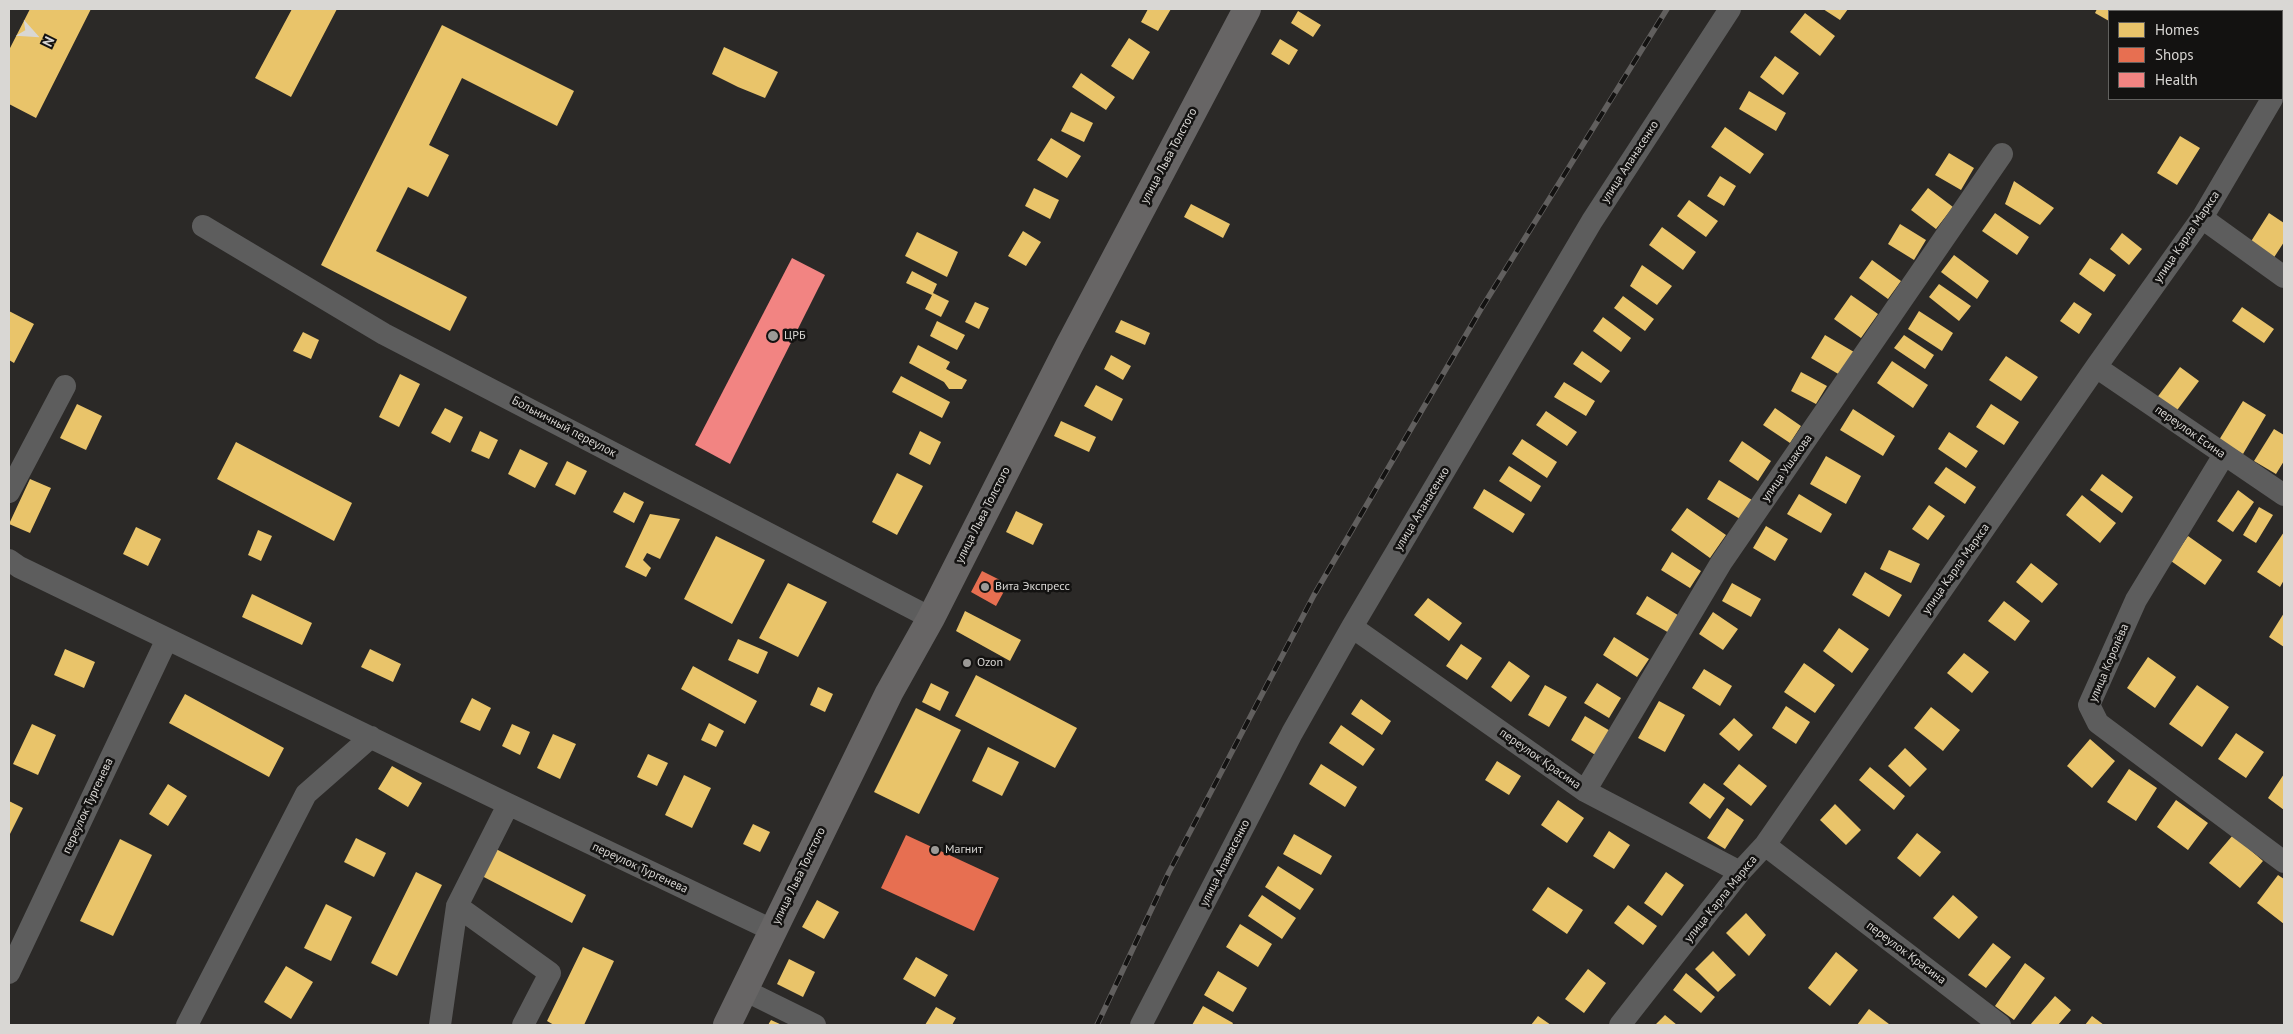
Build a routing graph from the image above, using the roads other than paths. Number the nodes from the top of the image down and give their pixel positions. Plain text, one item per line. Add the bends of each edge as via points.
1 (1247, 9) edge
2 (1730, 9) edge
3 (2271, 100) edge
4 (2002, 154) dead end
5 (2202, 218) junction
6 (203, 226) dead end
7 (2284, 277) edge
8 (2096, 367) junction
9 (65, 386) dead end
10 (2224, 455) junction
11 (9, 492) edge
12 (2284, 495) edge
13 (9, 560) edge
14 (930, 618) junction
15 (1352, 627) junction
16 (166, 639) junction
17 (371, 737) junction
18 (1585, 791) junction
19 (508, 805) junction
20 (1765, 846) junction
21 (2284, 862) edge
22 (1740, 872) junction
23 (457, 906) junction
24 (772, 930) junction
25 (9, 973) edge
26 (744, 990) junction
27 (187, 1025) edge
28 (440, 1025) edge
29 (523, 1025) edge
30 (726, 1025) edge
31 (815, 1025) edge
32 (1141, 1025) edge
33 (1620, 1025) edge
34 (2000, 1025) edge

1 - 14 main road, улица Льва Толстого
2 - 15 street, улица Апанасенко via 1592,221
3 - 5 street, улица Карла Маркса
4 - 18 street, улица Ушакова via 1721,564
5 - 7 street
5 - 8 street, улица Карла Маркса
6 - 14 street, Больничный переулок via 384,334
8 - 10 street, переулок Есина
8 - 20 street, улица Карла Маркса
9 - 11 street
10 - 12 street, переулок Есина
10 - 21 street, улица Королёва via 2136,600 2089,704 2098,723
13 - 16 street, переулок Тургенева
14 - 24 main road, улица Льва Толстого
15 - 18 street, переулок Красина
15 - 32 street, улица Апанасенко via 1292,733
16 - 17 street, переулок Тургенева
16 - 25 street, переулок Тургенева
17 - 19 street, переулок Тургенева
17 - 27 street via 306,794
18 - 22 street, переулок Красина
19 - 23 street
19 - 24 street, переулок Тургенева
20 - 22 street, улица Карла Маркса
20 - 34 street, переулок Красина
22 - 33 street, улица Карла Маркса
23 - 28 street
23 - 29 street via 550,973
24 - 26 main road, улица Льва Толстого
26 - 30 main road, улица Льва Толстого
26 - 31 street

